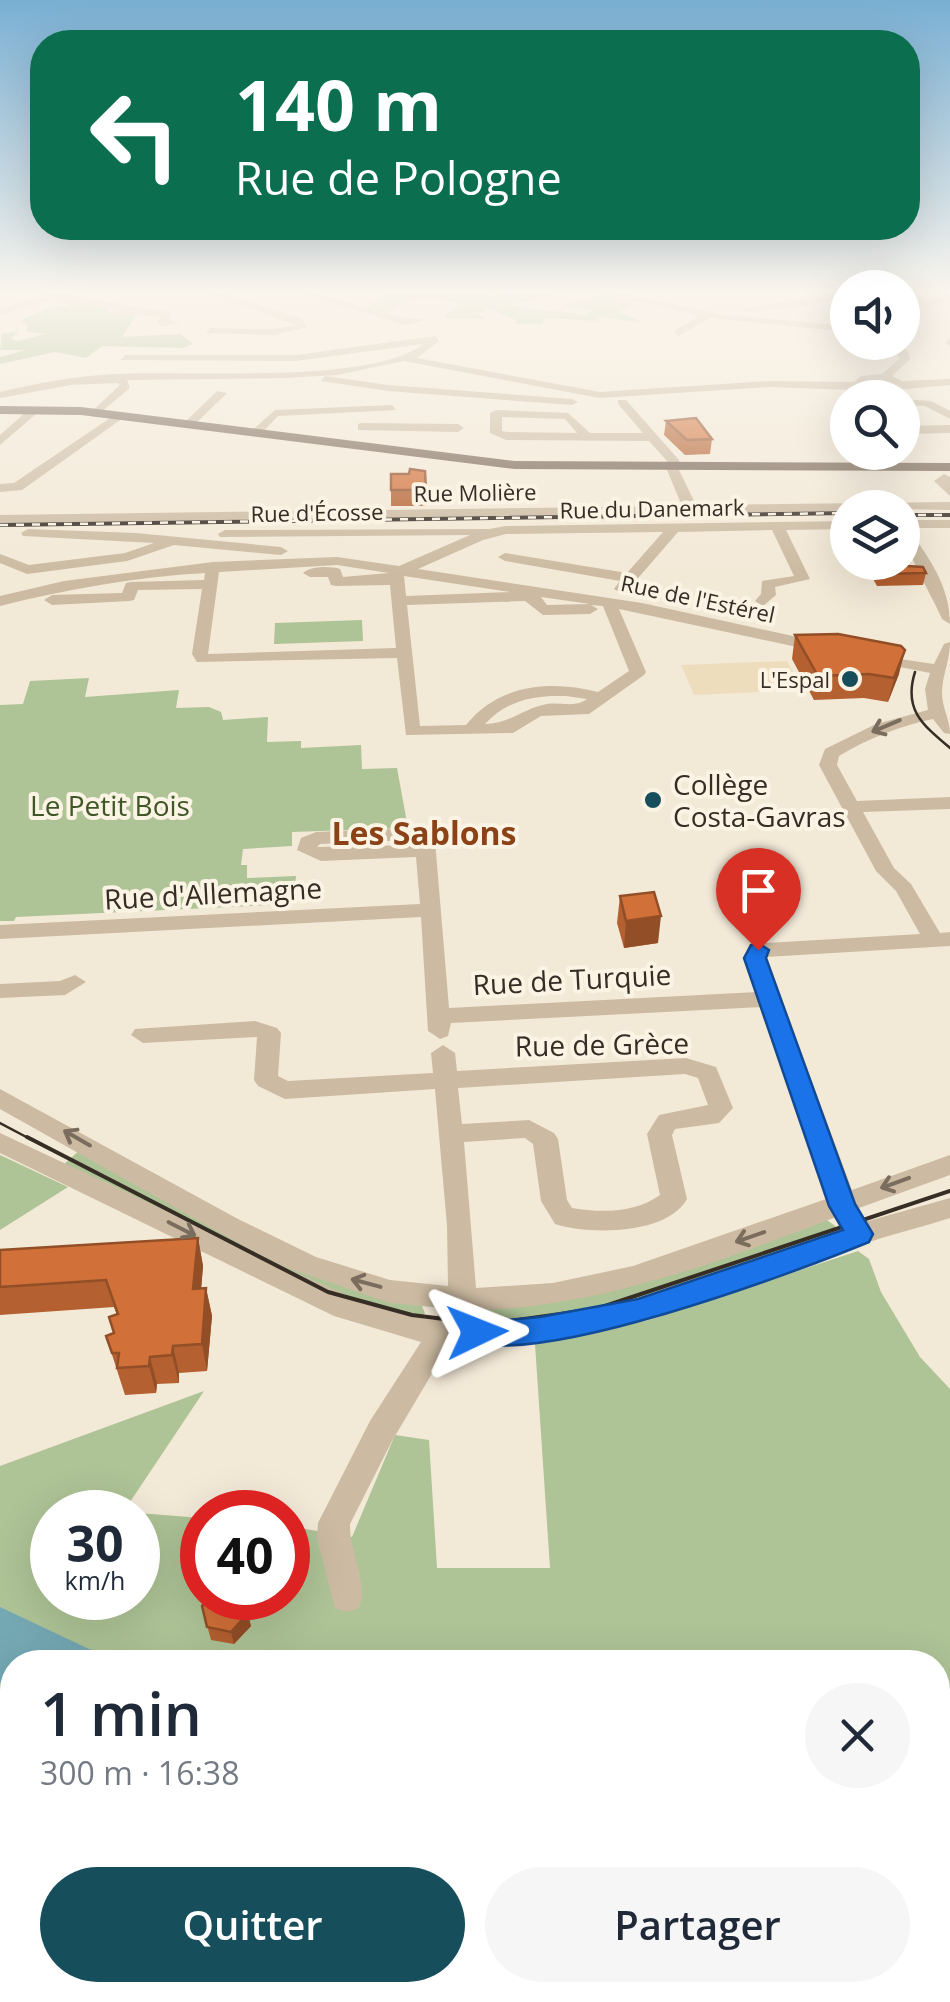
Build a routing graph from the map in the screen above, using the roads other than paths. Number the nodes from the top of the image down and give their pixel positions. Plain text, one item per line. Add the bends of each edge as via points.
1 (55, 385) edge
2 (126, 385) edge
3 (365, 385) edge
4 (540, 385) edge
5 (830, 386) edge
6 (221, 393) dead end
7 (601, 398) junction
8 (626, 399) junction
9 (920, 403) edge
10 (8, 406) edge
11 (428, 406) dead end
12 (392, 408) dead end
13 (496, 413) junction
14 (94, 414) junction
15 (950, 416) edge
16 (117, 418) junction
17 (188, 425) junction
18 (362, 427) dead end
19 (408, 428) junction
20 (458, 428) dead end
21 (950, 429) edge
22 (920, 430) edge
23 (254, 434) junction
24 (587, 437) junction
25 (653, 438) junction
26 (0, 441) edge
27 (408, 454) junction
28 (674, 465) junction
29 (947, 472) edge
30 (0, 488) edge
31 (950, 492) edge
32 (950, 506) edge
33 (690, 508) junction
34 (0, 519) edge
35 (950, 524) edge
36 (777, 526) junction
37 (920, 526) edge
38 (674, 528) junction
39 (830, 529) edge
40 (488, 532) junction
41 (0, 533) edge
42 (176, 540) junction
43 (210, 543) junction
44 (505, 557) dead end
45 (920, 557) edge
46 (0, 558) edge
47 (292, 558) junction
48 (920, 568) edge
49 (927, 568) junction
50 (400, 574) junction
51 (211, 576) junction
52 (630, 578) junction
53 (34, 600) dead end
54 (0, 601) edge
55 (396, 601) junction
56 (763, 601) dead end
57 (610, 605) junction
58 (950, 620) edge
59 (950, 647) edge
60 (402, 653) junction
61 (940, 670) junction
62 (602, 698) junction
63 (937, 713) junction
64 (950, 729) edge
65 (471, 730) junction
66 (950, 802) edge
67 (850, 807) junction
68 (426, 851) junction
69 (429, 910) junction
70 (0, 932) edge
71 (942, 940) edge
72 (75, 982) dead end
73 (0, 991) edge
74 (768, 999) junction
75 (143, 1035) dead end
76 (442, 1045) junction
77 (0, 1098) edge
78 (451, 1134) junction
79 (0, 1142) edge
80 (950, 1165) edge
81 (842, 1206) junction
82 (950, 1208) edge
83 (859, 1234) junction
84 (462, 1300) junction
85 (443, 1333) junction
86 (347, 1596) dead end

1 - 10 street via 36,388
2 - 14 street
3 - 7 street via 560,401
4 - 7 street
5 - 8 street via 676,388
6 - 17 street
7 - 8 street
8 - 25 street
9 - 15 street
10 - 14 main road
10 - 16 main road
10 - 26 street
11 - 13 street via 464,404
12 - 23 street via 276,408
13 - 24 street via 568,416
13 - 24 street via 493,438
14 - 16 main road
16 - 17 main road
16 - 30 street via 17,487
17 - 23 main road
18 - 19 street
19 - 20 street
19 - 27 street
21 - 22 street
23 - 27 main road
24 - 25 street
25 - 28 street
27 - 28 main road via 515,465
28 - 29 main road
28 - 33 street
29 - 31 street via 940,481
32 - 33 street, Rue Molière
33 - 34 street, Rue Molière
35 - 37 street
36 - 38 street, Rue du Danemark
36 - 39 street, Rue du Danemark
36 - 56 street via 802,579 767,584
38 - 40 street, Rue du Danemark
38 - 52 street
40 - 43 street, Rue d'Écosse via 263,532 225,534
40 - 50 street, Rue du Danemark
41 - 42 street
42 - 43 street
42 - 46 street via 128,557 49,568 27,570
43 - 47 street
44 - 52 street
45 - 49 street
47 - 50 street, Rue de l'Estérel via 380,565
47 - 51 street
48 - 49 street
49 - 58 street
50 - 51 street via 336,582 335,572
50 - 55 street
50 - 57 street, Rue de l'Estérel
51 - 53 street via 131,586 129,597
51 - 54 street via 110,577
51 - 60 street via 203,658
52 - 57 street
55 - 57 street via 526,596 542,610
55 - 60 street
57 - 61 street, Rue de l'Estérel
57 - 62 street via 638,672
59 - 61 street
60 - 65 street via 412,731
61 - 63 street via 932,691
62 - 65 street via 584,710 534,712 507,729
62 - 65 street via 571,691 520,694 495,703
63 - 64 street
63 -> 67 street via 900,720 831,753 828,765
66 - 67 street
67 - 71 street via 886,871
68 - 68 street via 414,834 316,838 307,850
68 - 69 street
69 - 70 street, Rue d'Allemagne
69 - 76 street
71 - 74 street via 758,950
72 - 73 street
74 - 76 street, Rue de Turquie
74 - 81 street
75 - 76 street via 268,1033 266,1080 285,1090
76 - 78 street
76 - 78 street, Rue de Grèce via 686,1066 708,1073 721,1108 710,1118 668,1121 659,1134 674,1199 659,1212 585,1222 564,1218 554,1201 545,1139 529,1129
84 -> 77 street via 402,1293 308,1265
78 - 84 street
79 -> 85 street via 344,1308
80 -> 81 street
81 - 83 street
81 -> 84 street via 588,1290 541,1299
82 - 83 street
83 - 85 street via 638,1311 540,1330
84 - 85 street
85 - 86 street via 381,1431 334,1524

